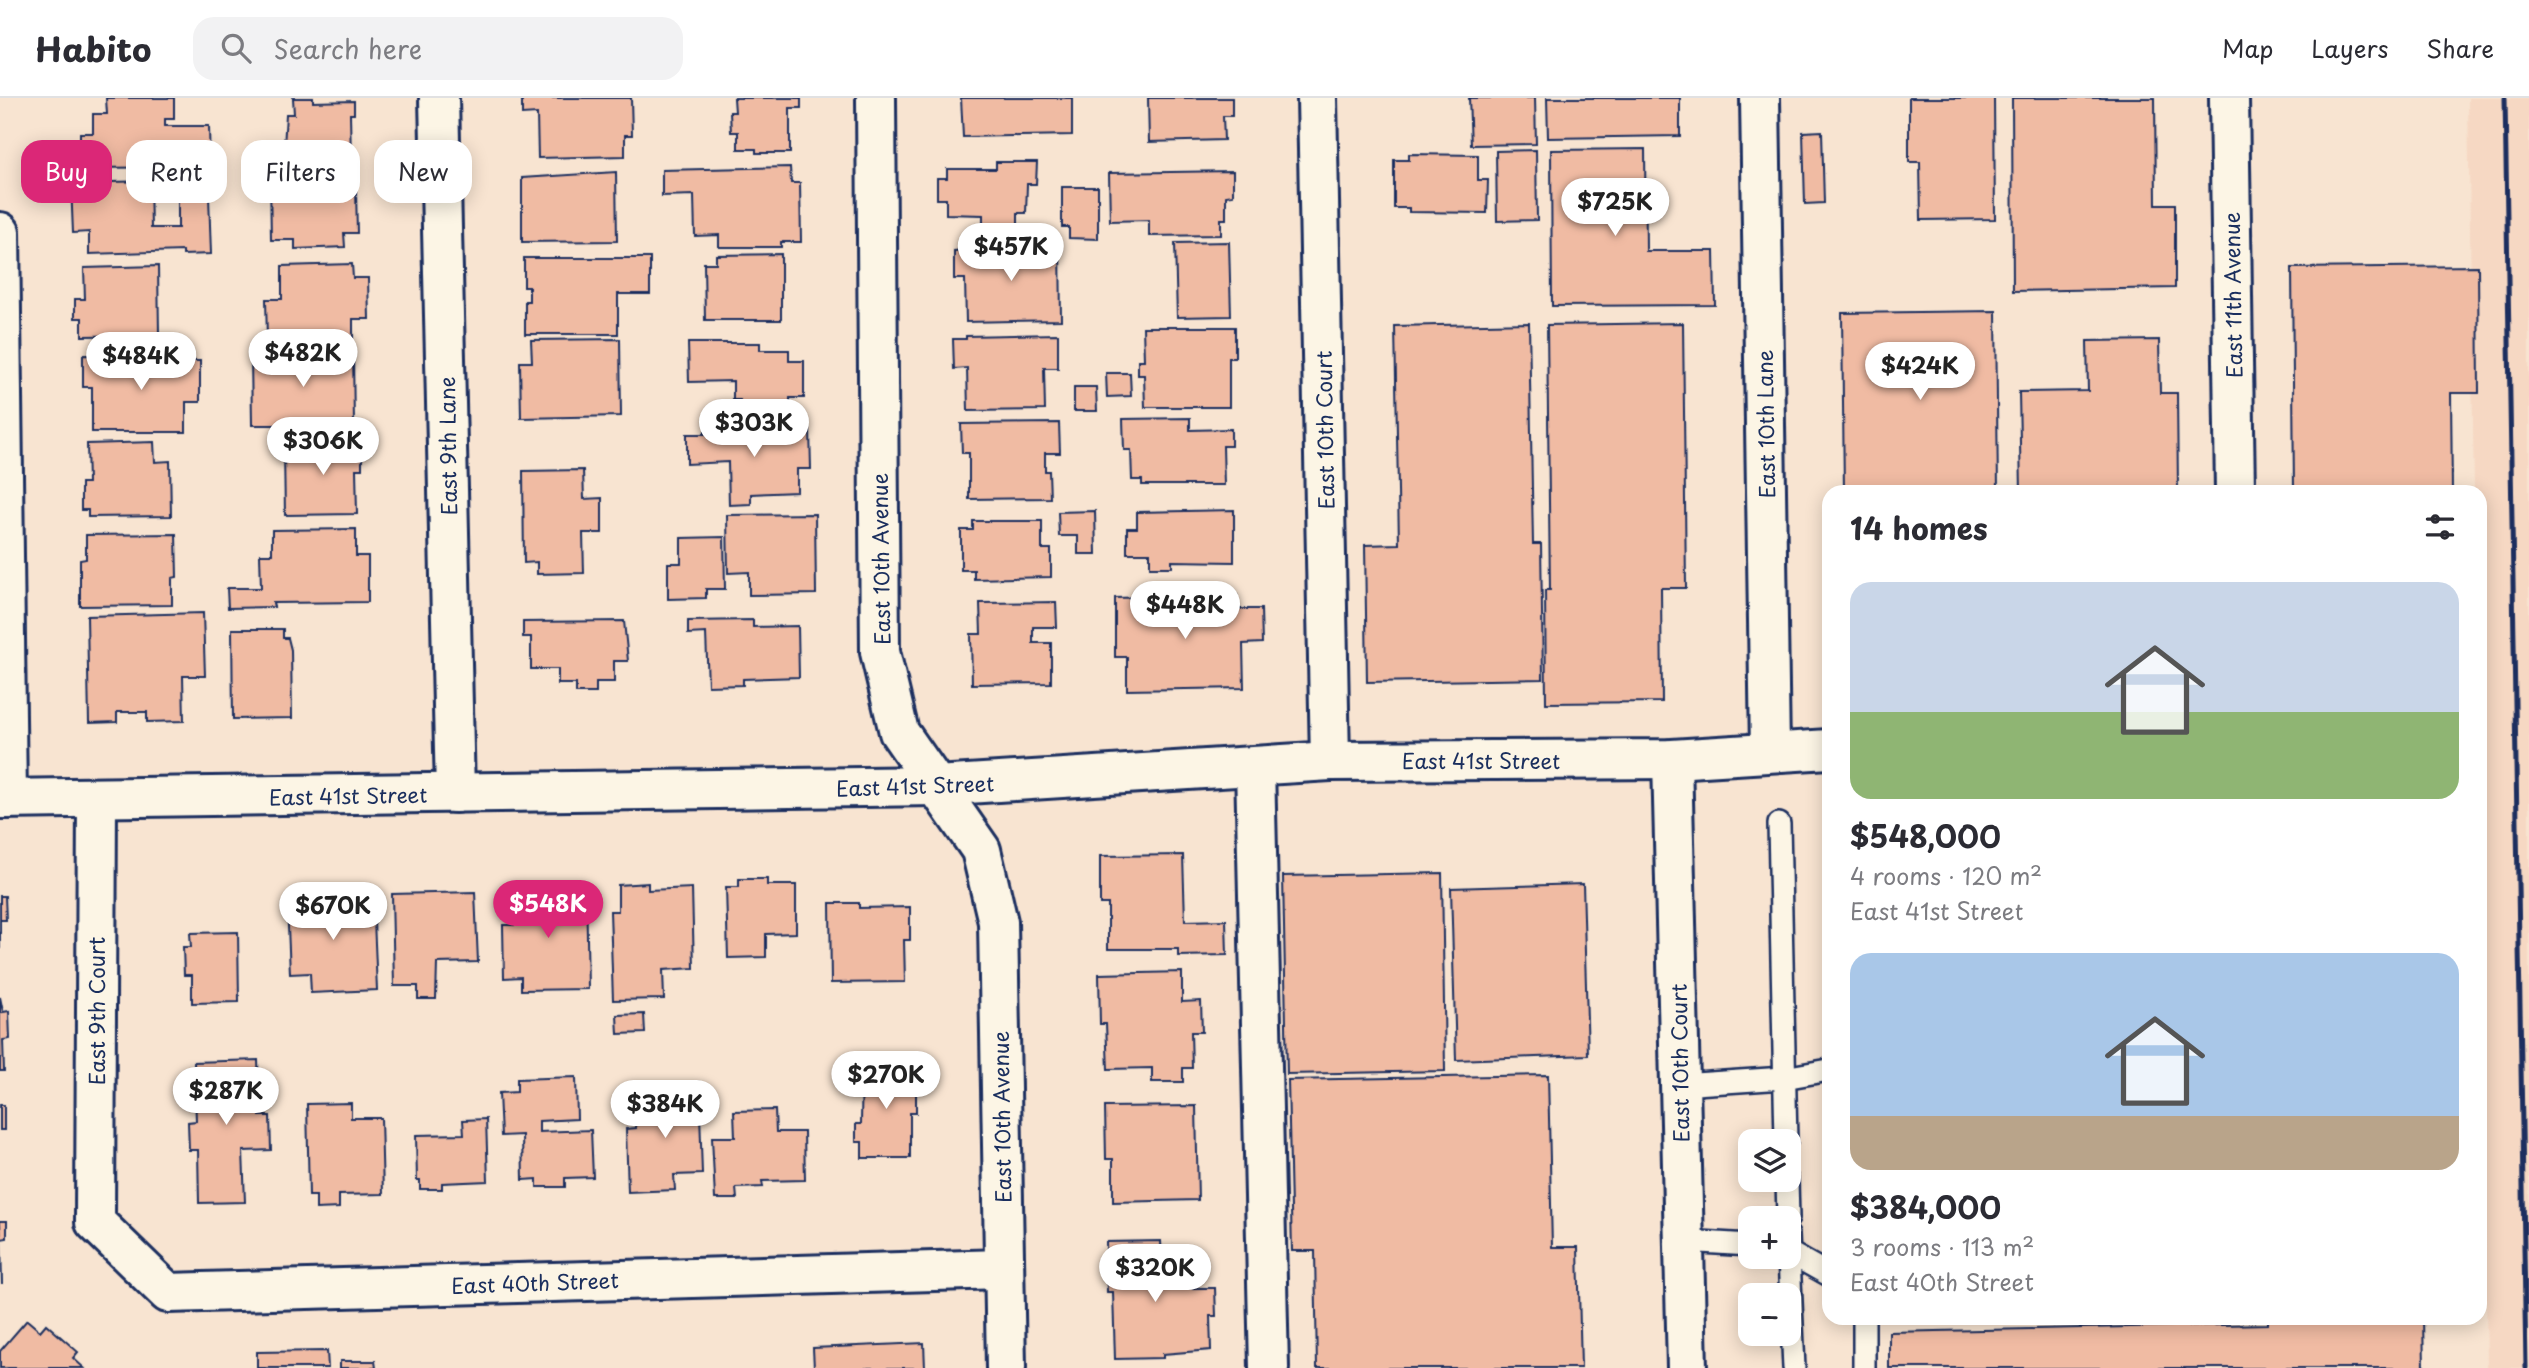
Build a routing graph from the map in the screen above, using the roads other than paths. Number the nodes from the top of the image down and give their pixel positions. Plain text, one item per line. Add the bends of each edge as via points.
1 (439, 98) edge
2 (876, 98) edge
3 (1317, 98) edge
4 (1760, 98) edge
5 (2229, 98) edge
6 (0, 232) edge
7 (2235, 485) edge
8 (1822, 749) edge
9 (1770, 751) junction
10 (1671, 759) junction
11 (1330, 761) junction
12 (1255, 766) junction
13 (936, 786) junction
14 (455, 793) junction
15 (3, 799) edge
16 (97, 799) junction
17 (1779, 824) dead end
18 (1822, 1071) edge
19 (1784, 1079) junction
20 (1680, 1085) junction
21 (1786, 1129) edge
22 (94, 1222) joint
23 (1684, 1241) junction
24 (1738, 1244) edge
25 (1801, 1259) edge
26 (1003, 1269) junction
27 (1790, 1269) edge
28 (1822, 1271) edge
29 (1864, 1325) edge
30 (1006, 1368) edge
31 (1269, 1368) edge
32 (1687, 1368) edge
33 (1794, 1368) edge
34 (1864, 1368) edge

1 - 14 street, East 9th Lane
2 - 13 street, East 10th Avenue via 880,652 899,732
3 - 11 street, East 10th Court
4 - 9 street, East 10th Lane
5 - 7 street, East 11th Avenue
6 - 15 street
8 - 9 street, East 41st Street
9 - 10 street, East 41st Street
10 - 11 street, East 41st Street
10 - 20 street, East 10th Court
11 - 12 street, East 41st Street
12 - 13 street, East 41st Street
12 - 31 street
13 - 14 street, East 41st Street
13 - 26 street, East 10th Avenue via 981,850 998,922
14 - 16 street, East 41st Street
15 - 16 street, East 41st Street
16 - 22 street, East 9th Court
17 - 19 lane
18 - 19 lane
19 - 20 lane
19 - 21 lane
20 - 23 street, East 10th Court
22 - 26 street, East 40th Street via 168,1293
23 - 24 lane
23 - 32 street, East 10th Court
25 - 28 lane
26 - 30 street, East 10th Avenue
27 - 33 lane
29 - 34 lane

